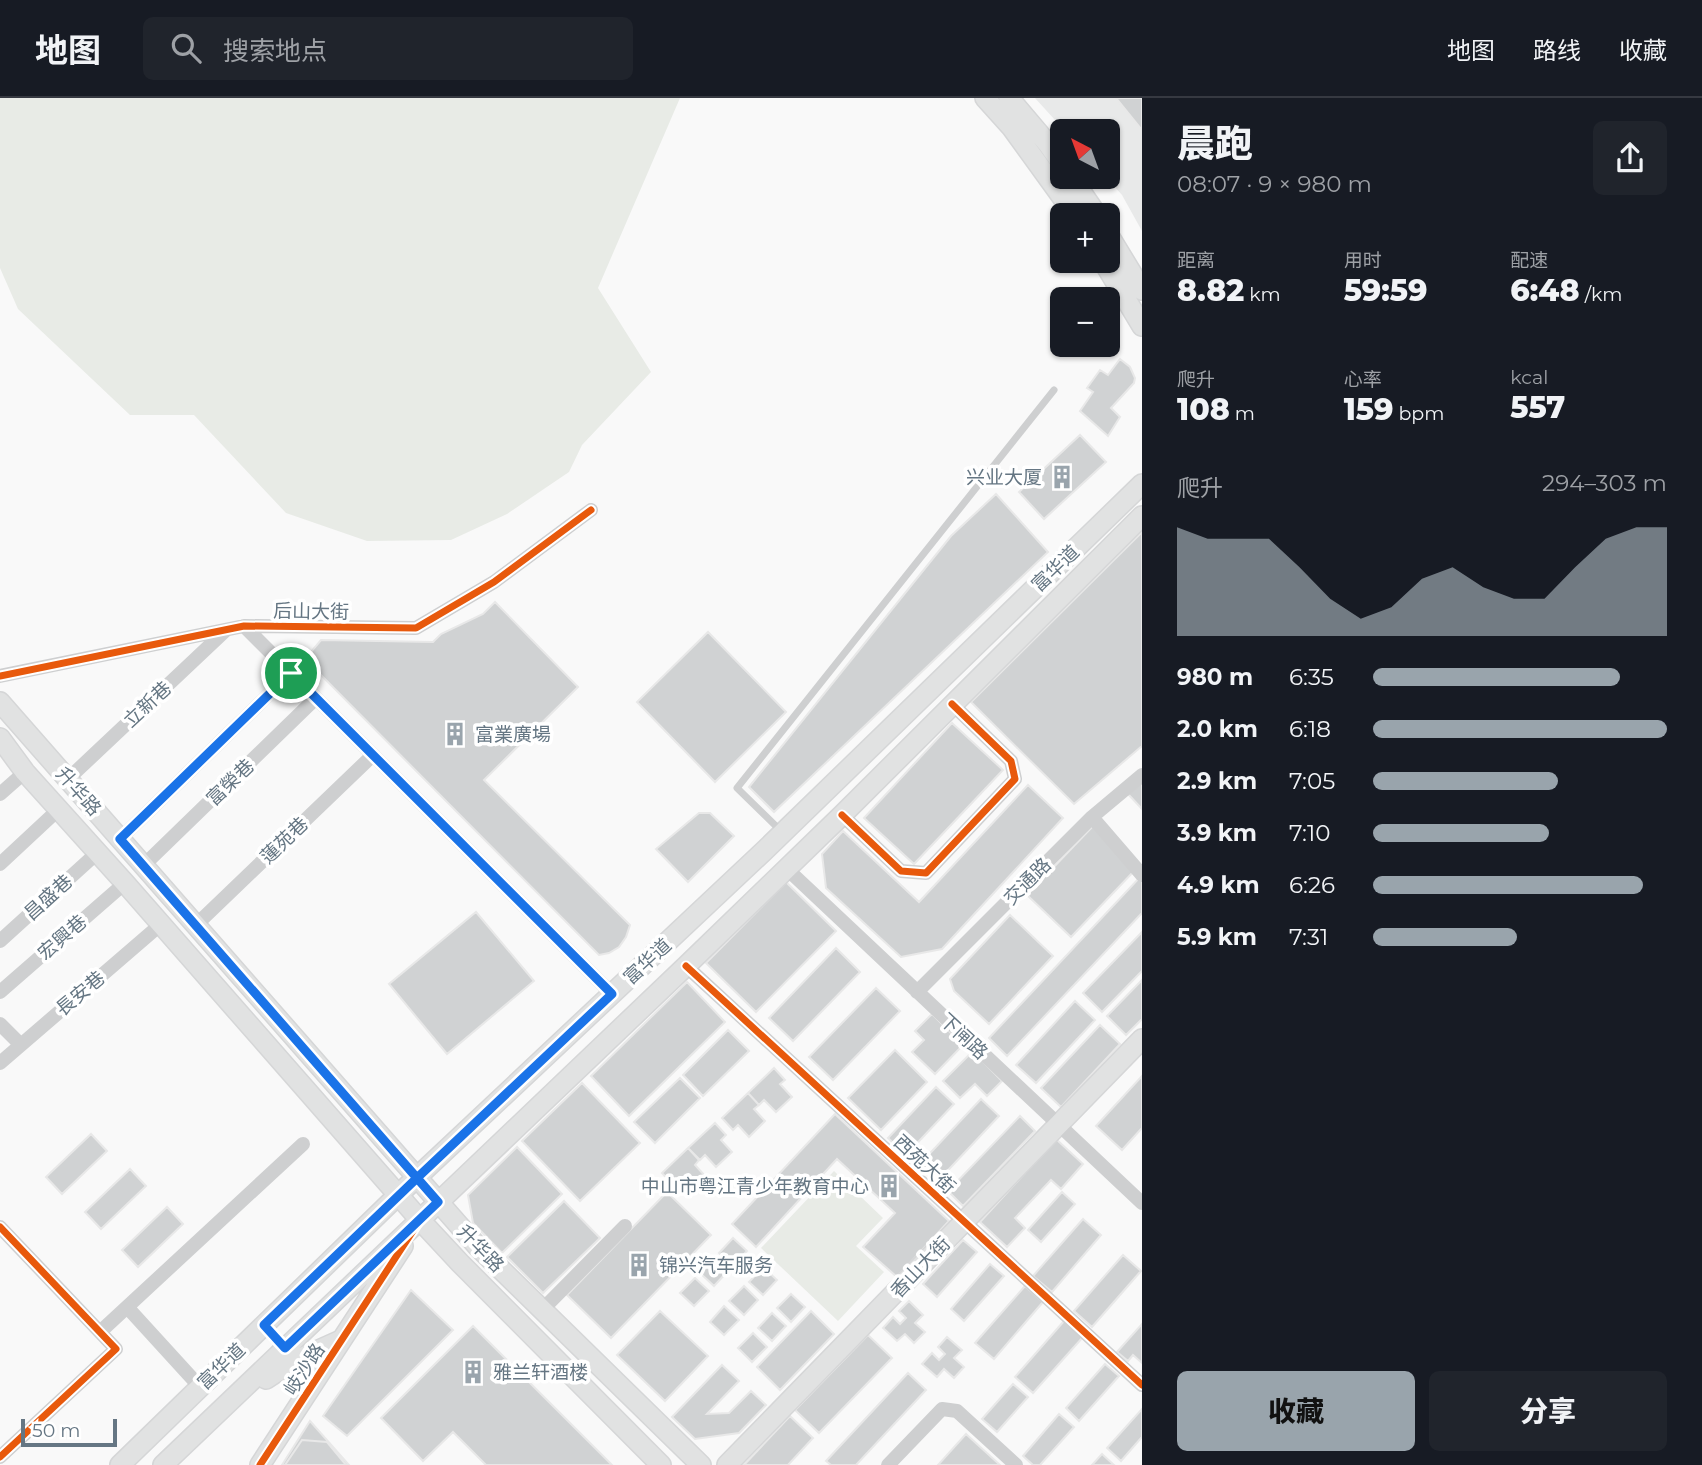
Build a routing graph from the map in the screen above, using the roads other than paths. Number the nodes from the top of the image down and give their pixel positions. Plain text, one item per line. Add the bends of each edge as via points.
1 (985, 98) edge
2 (1009, 98) edge
3 (1050, 147) edge
4 (1066, 203) edge
5 (1120, 254) edge
6 (1110, 273) edge
7 (1142, 290) edge
8 (1142, 326) edge
9 (1054, 390) dead end
10 (1142, 484) edge
11 (591, 510) dead end
12 (1142, 516) edge
13 (244, 626) junction
14 (226, 630) junction
15 (291, 673) junction
16 (0, 676) edge
17 (316, 698) junction
18 (0, 702) edge
19 (952, 704) junction
20 (0, 738) edge
21 (373, 755) junction
22 (25, 772) junction
23 (1142, 775) edge
24 (68, 779) junction
25 (0, 794) edge
26 (59, 809) junction
27 (842, 815) junction
28 (1092, 817) junction
29 (783, 832) junction
30 (120, 839) junction
31 (97, 853) junction
32 (0, 864) edge
33 (144, 865) junction
34 (786, 868) junction
35 (1142, 875) edge
36 (125, 883) junction
37 (160, 925) junction
38 (196, 925) junction
39 (0, 941) edge
40 (686, 966) junction
41 (0, 992) edge
42 (916, 992) junction
43 (612, 994) junction
44 (0, 1024) edge
45 (1142, 1038) edge
46 (20, 1044) junction
47 (0, 1063) edge
48 (1058, 1124) junction
49 (303, 1144) dead end
50 (417, 1178) junction
51 (398, 1195) junction
52 (438, 1202) junction
53 (1142, 1203) edge
54 (420, 1220) junction
55 (964, 1221) junction
56 (625, 1226) dead end
57 (0, 1227) edge
58 (127, 1307) junction
59 (542, 1310) junction
60 (264, 1325) junction
61 (100, 1332) junction
62 (342, 1339) junction
63 (285, 1348) junction
64 (1142, 1385) edge
65 (200, 1387) junction
66 (216, 1414) junction
67 (0, 1457) edge
68 (120, 1465) edge
69 (163, 1465) edge
70 (260, 1465) edge
71 (661, 1465) edge
72 (701, 1465) edge
73 (727, 1465) edge
74 (888, 1465) edge
75 (1016, 1465) edge

1 - 4 main road
2 - 3 main road
5 - 7 main road
6 - 8 main road
9 - 29 lane via 737,788
10 - 29 main road, 富华道
11 - 13 street, 后山大街 via 494,582 416,628
12 - 19 main road, 富华道
13 - 14 street, 后山大街
13 - 15 street
14 - 16 street, 后山大街
14 - 24 street, 立新巷
15 - 17 street
15 - 30 street
17 - 21 street
17 - 33 street, 富榮巷
18 - 24 main road, 升华路
19 - 27 main road, 富华道
19 - 27 street via 1011,761 1015,779 926,873 901,871
20 - 22 main road, 升华路
21 - 38 street, 蓮苑巷
21 - 43 street
22 - 25 street
22 - 26 main road, 升华路
23 - 28 street, 交通路
24 - 30 main road, 升华路
26 - 31 main road, 升华路
26 - 32 street
27 - 34 main road, 富华道
28 - 35 street
28 - 42 street, 交通路
29 - 43 main road, 富华道
30 - 33 main road, 升华路
31 - 36 main road, 升华路
31 - 39 street, 昌盛巷
33 - 38 main road, 升华路
34 - 40 main road, 富华道
34 - 42 street, 下闸路
36 - 37 main road, 升华路
36 - 41 street, 宏興巷
37 - 46 street, 長安巷
37 - 51 main road, 升华路
38 - 50 main road, 升华路
40 - 52 main road, 富华道
40 - 55 street, 西苑大街
42 - 48 street, 下闸路
43 - 50 main road, 富华道
44 - 46 street
45 - 48 main road, 香山大街
46 - 47 street, 長安巷
48 - 53 street, 下闸路
48 - 55 main road, 香山大街
49 - 58 street
50 - 51 main road, 富华道
50 - 52 main road, 升华路
51 - 54 main road, 升华路
51 - 60 main road, 富华道
52 - 54 main road, 富华道
52 - 59 main road, 升华路
54 - 62 main road, 岐沙路
54 - 63 main road, 富华道
54 - 71 main road, 升华路
55 - 64 street, 西苑大街
55 - 73 main road, 香山大街
56 - 59 street
57 - 61 street
58 - 61 street
58 - 65 street
59 - 72 main road, 升华路
60 - 63 main road
60 - 65 main road, 富华道
61 - 67 street via 116,1349
62 - 66 main road via 292,1362
62 - 70 main road, 岐沙路
63 - 66 main road, 富华道
65 - 68 main road, 富华道
66 - 69 main road, 富华道
74 - 75 street via 942,1409 957,1411

